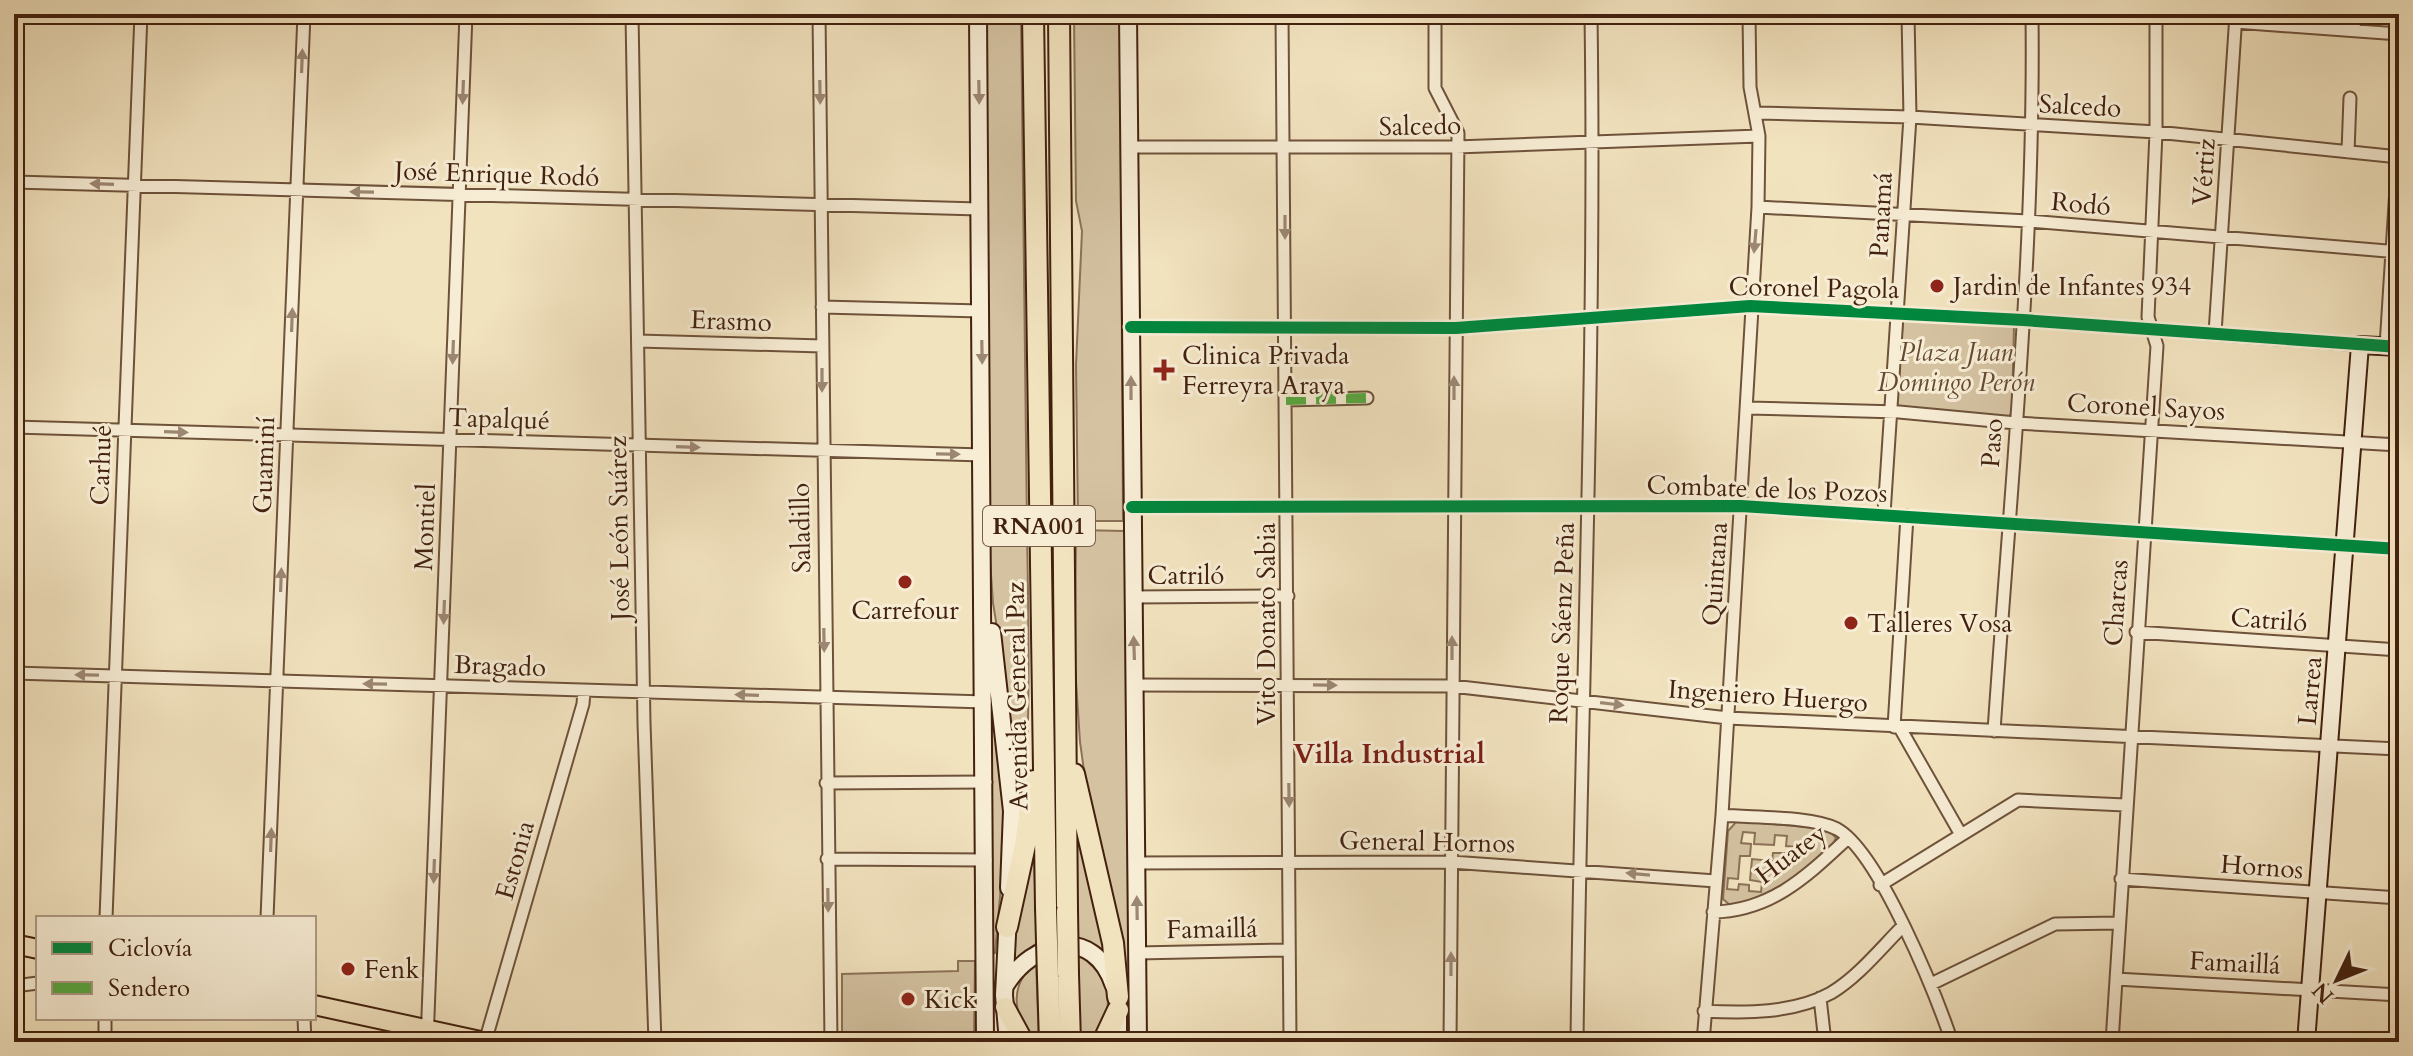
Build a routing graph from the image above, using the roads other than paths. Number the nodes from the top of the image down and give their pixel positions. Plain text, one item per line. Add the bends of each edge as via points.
1 (141, 14) edge
2 (304, 14) edge
3 (466, 14) edge
4 (632, 14) edge
5 (819, 14) edge
6 (978, 14) edge
7 (1033, 14) edge
8 (1059, 14) edge
9 (1128, 14) edge
10 (1282, 14) edge
11 (1435, 14) edge
12 (1591, 14) edge
13 (1749, 14) edge
14 (1908, 14) edge
15 (2032, 14) edge
16 (2156, 14) edge
17 (2355, 14) edge
18 (2236, 18) edge
19 (2354, 30) junction
20 (2399, 34) edge
21 (2350, 98) dead end
22 (1757, 113) junction
23 (1910, 117) junction
24 (2034, 126) junction
25 (2156, 132) junction
26 (1759, 136) junction
27 (2229, 138) junction
28 (1593, 144) junction
29 (1129, 147) junction
30 (1456, 147) junction
31 (1284, 149) junction
32 (2348, 152) junction
33 (2398, 157) edge
34 (14, 182) edge
35 (134, 185) junction
36 (297, 190) junction
37 (459, 194) junction
38 (636, 200) junction
39 (821, 205) junction
40 (1758, 207) junction
41 (979, 209) junction
42 (1903, 213) junction
43 (2028, 221) junction
44 (2152, 232) junction
45 (2221, 238) junction
46 (2396, 251) edge
47 (1750, 306) junction
48 (822, 307) junction
49 (981, 311) junction
50 (1898, 312) junction
51 (1588, 317) junction
52 (2023, 320) junction
53 (1131, 327) junction
54 (1285, 327) junction
55 (1456, 328) junction
56 (2153, 331) junction
57 (2215, 333) junction
58 (638, 341) junction
59 (2360, 345) junction
60 (822, 346) junction
61 (2392, 347) edge
62 (1367, 398) dead end
63 (1286, 400) junction
64 (1748, 408) junction
65 (1893, 412) junction
66 (2016, 423) junction
67 (14, 427) edge
68 (2151, 429) junction
69 (125, 430) junction
70 (287, 436) junction
71 (450, 440) junction
72 (2352, 441) junction
73 (639, 445) junction
74 (2399, 445) edge
75 (822, 451) junction
76 (983, 455) junction
77 (1453, 505) junction
78 (1589, 506) junction
79 (1741, 506) junction
80 (1132, 507) junction
81 (1287, 508) junction
82 (1884, 514) junction
83 (1907, 516) junction
84 (2008, 525) junction
85 (2143, 532) junction
86 (2342, 547) junction
87 (2399, 549) edge
88 (984, 592) junction
89 (1288, 596) junction
90 (1132, 597) junction
91 (2136, 632) junction
92 (2338, 648) junction
93 (2399, 650) edge
94 (14, 673) edge
95 (115, 675) junction
96 (278, 682) junction
97 (1287, 684) junction
98 (1135, 685) junction
99 (441, 686) junction
100 (1452, 686) junction
101 (584, 691) junction
102 (644, 692) junction
103 (825, 698) junction
104 (1581, 700) junction
105 (985, 702) junction
106 (1052, 712) junction
107 (1728, 718) junction
108 (1897, 728) junction
109 (1994, 731) junction
110 (2129, 735) junction
111 (2329, 746) junction
112 (2399, 749) edge
113 (986, 782) junction
114 (826, 783) junction
115 (2125, 805) junction
116 (1722, 815) junction
117 (1960, 833) junction
118 (1848, 838) junction
119 (827, 859) junction
120 (986, 860) junction
121 (1290, 862) junction
122 (1451, 862) junction
123 (1136, 863) junction
124 (1579, 869) junction
125 (2121, 879) junction
126 (1716, 881) junction
127 (1880, 885) junction
128 (2317, 893) junction
129 (2399, 898) edge
130 (1713, 912) junction
131 (106, 916) edge
132 (267, 916) edge
133 (2119, 923) junction
134 (1903, 926) junction
135 (1007, 927) junction
136 (14, 944) edge
137 (36, 949) edge
138 (1288, 950) junction
139 (1137, 953) junction
140 (1058, 976) junction
141 (2116, 979) junction
142 (36, 983) edge
143 (1931, 984) junction
144 (14, 986) edge
145 (2310, 988) junction
146 (2399, 995) edge
147 (1005, 997) junction
148 (1820, 998) junction
149 (1118, 1004) junction
150 (316, 1006) edge
151 (1704, 1011) junction
152 (105, 1020) edge
153 (304, 1020) edge
154 (427, 1036) edge
155 (105, 1042) edge
156 (305, 1042) edge
157 (485, 1042) edge
158 (655, 1042) edge
159 (831, 1042) edge
160 (985, 1042) edge
161 (1008, 1042) edge
162 (1024, 1042) edge
163 (1050, 1042) edge
164 (1070, 1042) edge
165 (1103, 1042) edge
166 (1118, 1042) edge
167 (1138, 1042) edge
168 (1156, 1042) edge
169 (1290, 1042) edge
170 (1450, 1042) edge
171 (1577, 1042) edge
172 (1703, 1042) edge
173 (1825, 1042) edge
174 (1952, 1042) edge
175 (2112, 1042) edge
176 (2306, 1042) edge

1 - 35 street, Carhué
36 -> 2 street, Guaminí
3 -> 37 street, Montiel
4 - 38 street, José León Suárez
5 -> 39 street, Saladillo
6 -> 41 street, Avenida General Paz
7 - 106 highway, Avenida General Paz / RNA001
8 - 106 highway, Avenida General Paz / RNA001
9 - 29 street
10 - 31 street, Vito Donato Sabia
11 - 30 street via 1435,88 1457,127
12 - 28 street, Roque Sáenz Peña
13 - 22 street, Quintana via 1750,87
14 - 23 street, Panamá
15 - 24 street, Paso
16 - 25 street, Charcas
17 - 19 street
18 - 19 street
18 - 27 street, Vértiz
19 - 20 street
21 - 32 street
22 - 23 street, Salcedo
22 - 26 street, Quintana
23 - 24 street, Salcedo
23 - 42 street, Panamá
24 - 25 street, Salcedo
24 - 43 street, Paso
25 - 27 street, Salcedo
25 - 44 street, Charcas
26 - 28 street, Salcedo
26 - 40 street, Quintana
27 - 32 street, Salcedo
27 - 45 street, Vértiz
28 - 30 street, Salcedo
28 - 51 street, Roque Sáenz Peña
29 - 31 street, Salcedo
29 - 53 street
30 - 31 street, Salcedo
30 - 55 street
31 -> 54 street, Vito Donato Sabia
32 - 33 street, Salcedo
33 - 46 street
35 -> 34 street, José Enrique Rodó
35 - 36 street, José Enrique Rodó
35 - 69 street, Carhué
37 -> 36 street, José Enrique Rodó
70 -> 36 street, Guaminí
37 - 38 street, José Enrique Rodó
37 -> 71 street, Montiel
38 - 39 street, José Enrique Rodó
38 - 58 street, José León Suárez
39 - 41 street, José Enrique Rodó
39 - 48 street, Saladillo
40 - 42 street, Rodó
40 -> 47 street, Quintana
41 - 49 street, Avenida General Paz
42 - 43 street, Rodó
42 - 50 street, Panamá
43 - 44 street, Rodó
43 - 52 street, Paso
44 - 45 street, Rodó
44 - 56 street, Charcas via 2148,317
45 - 46 street, Rodó
45 - 57 street, Vértiz
46 - 61 street
47 - 50 street, Coronel Pagola
47 - 51 street, Coronel Pagola
47 - 64 street, Quintana
48 - 49 street
48 - 60 street, Saladillo
49 -> 76 street, Avenida General Paz
50 - 52 street, Coronel Pagola
50 - 65 street, Panamá
51 - 55 street, Coronel Pagola
51 - 78 street, Roque Sáenz Peña
52 - 56 street, Coronel Pagola
52 - 66 street, Paso
53 - 54 street, Coronel Pagola
80 -> 53 street
54 - 55 street, Coronel Pagola
54 - 63 street, Vito Donato Sabia
77 -> 55 street
56 - 57 street, Coronel Pagola
56 - 68 street, Charcas via 2157,346
57 - 59 street, Coronel Pagola
58 - 60 street, Erasmo
58 - 73 street, José León Suárez
59 - 61 street, Coronel Pagola
59 - 72 street, Larrea
60 -> 75 street, Saladillo
62 - 63 street
63 - 81 street, Vito Donato Sabia
64 - 65 street, Coronel Sayos
64 - 79 street, Quintana
65 - 66 street, Coronel Sayos
65 - 82 street, Panamá
66 - 68 street, Coronel Sayos
66 - 84 street, Paso
67 - 69 street, Tapalqué
68 - 72 street, Coronel Sayos
68 - 85 street, Charcas
69 -> 70 street, Tapalqué
69 - 95 street, Carhué
70 - 71 street, Tapalqué
96 -> 70 street, Guaminí
71 - 73 street, Tapalqué
71 -> 99 street, Montiel
72 - 74 street, Coronel Sayos
72 - 86 street, Larrea
73 -> 75 street, Tapalqué
73 - 102 street, José León Suárez
75 -> 76 street, Tapalqué
75 -> 103 street, Saladillo
76 - 88 street, Avenida General Paz
77 - 78 street, Combate de los Pozos
77 - 81 street, Combate de los Pozos
100 -> 77 street
78 - 79 street, Combate de los Pozos
78 - 104 street, Roque Sáenz Peña
79 - 82 street, Combate de los Pozos
79 - 107 street, Quintana
80 - 81 street, Combate de los Pozos
80 - 90 street
81 - 89 street, Vito Donato Sabia
82 - 83 street, Combate de los Pozos
83 - 84 street, Combate de los Pozos
83 - 108 street
84 - 85 street, Combate de los Pozos
84 - 109 street, Paso
85 - 86 street, Combate de los Pozos
85 - 91 street, Charcas
86 - 87 street, Combate de los Pozos
86 - 92 street, Larrea
88 - 105 street, Avenida General Paz
88 - 135 street via 996,653 1012,811
89 - 90 street, Catriló
89 - 97 street, Vito Donato Sabia
98 -> 90 street
91 - 92 street, Catriló
91 - 110 street, Charcas
92 - 93 street, Catriló
92 - 111 street, Larrea
95 -> 94 street, Bragado
95 - 96 street, Bragado
95 - 131 street, Carhué
99 -> 96 street, Bragado
132 -> 96 street, Guaminí
97 - 98 street, Ingeniero Huergo
97 -> 100 street, Ingeniero Huergo
97 -> 121 street, Vito Donato Sabia
98 - 123 street
99 - 101 street, Bragado
99 -> 154 street, Montiel
100 - 104 street, Ingeniero Huergo
100 - 122 street
101 - 102 street, Bragado
101 - 157 street, Estonia
103 -> 102 street, Bragado
102 - 158 street, José León Suárez
103 - 105 street, Bragado
103 - 114 street, Saladillo
104 -> 107 street, Ingeniero Huergo
104 - 124 street, Roque Sáenz Peña
105 - 113 street, Avenida General Paz
106 - 135 highway
106 - 140 highway, Avenida General Paz / RNA001, bridge
106 - 149 highway via 1113,943
107 - 108 street, Ingeniero Huergo
107 - 116 street, Quintana
108 - 109 street, Ingeniero Huergo
108 - 117 street
109 - 110 street, Ingeniero Huergo
110 - 111 street, Ingeniero Huergo
110 - 115 street, Charcas
111 - 112 street, Ingeniero Huergo
111 - 128 street, Larrea
113 - 114 street
113 - 120 street, Avenida General Paz
114 - 119 street, Saladillo
115 - 117 street via 2025,798
115 - 125 street, Charcas
116 - 118 street via 1822,824
116 - 126 street, Quintana
117 - 127 street
118 - 127 street
118 - 130 street, Huatey via 1779,896 1733,912
119 - 120 street
119 -> 159 street, Saladillo
120 - 160 street, Avenida General Paz
121 - 122 street, General Hornos
121 - 123 street, General Hornos
121 - 138 street, Vito Donato Sabia
122 - 124 street, General Hornos
170 -> 122 street
139 -> 123 street
126 -> 124 street, General Hornos
124 - 171 street, Roque Sáenz Peña
125 - 128 street, Hornos
125 - 133 street, Charcas
126 - 130 street, Quintana
127 - 134 street
128 - 129 street, Hornos
128 - 145 street, Larrea
130 - 151 street, Quintana
133 - 141 street, Charcas
133 - 143 street via 2055,924
134 - 143 street
134 - 148 street via 1839,987
135 - 147 street
136 - 137 main road
138 - 139 street, Famaillá
138 - 169 street, Vito Donato Sabia
139 - 167 street
140 - 163 highway, Avenida General Paz / RNA001
140 - 164 highway, Avenida General Paz / RNA001
141 - 145 street, Famaillá
141 - 175 street, Charcas
142 - 144 street
143 - 174 street
145 - 146 street, Famaillá
145 - 176 street, Larrea
147 - 149 street via 1022,962 1066,944 1101,963 1112,978
147 - 161 street
147 - 162 main road
148 - 151 street via 1750,1014
148 - 173 street
149 - 165 highway
149 - 166 street
150 - 154 main road
151 - 172 street, Quintana
152 - 155 street
153 - 156 street
154 - 157 main road
167 - 168 street

